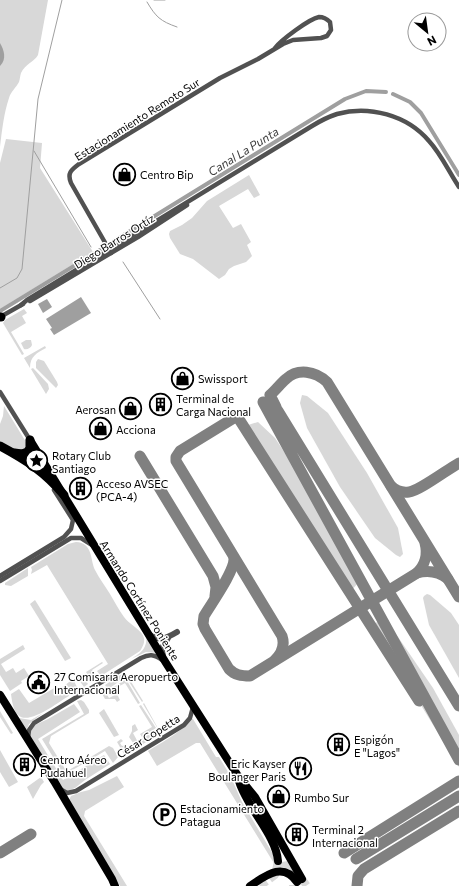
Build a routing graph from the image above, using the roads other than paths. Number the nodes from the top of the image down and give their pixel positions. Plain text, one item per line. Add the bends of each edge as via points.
1 (275, 48) junction
2 (459, 187) edge
3 (110, 251) junction
4 (0, 317) edge
5 (0, 392) edge
6 (30, 440) junction
7 (0, 446) edge
8 (11, 452) junction
9 (34, 467) junction
10 (64, 495) junction
11 (95, 547) junction
12 (0, 576) edge
13 (0, 581) edge
14 (177, 632) dead end
15 (149, 634) junction
16 (169, 637) junction
17 (165, 661) junction
18 (0, 695) edge
19 (191, 701) junction
20 (31, 745) junction
21 (238, 776) junction
22 (58, 787) junction
23 (278, 861) tunnel mouth
24 (114, 884) edge
25 (250, 886) edge

1 - 1 street, Estacionamiento Remoto Sur via 293,40 318,39 326,36 331,28 330,22 318,17 285,37
1 - 3 street, Estacionamiento Remoto Sur via 220,78 70,172 68,175 71,183
2 - 3 street, Diego Barros Ortíz via 433,145 415,128 387,114 350,111 320,121
3 - 4 street, Diego Barros Ortíz via 45,293
5 - 6 street
6 - 8 highway via 27,453
6 - 10 highway, Armando Cortínez Poniente
7 - 8 highway
8 - 9 highway
9 - 10 highway via 49,478
9 - 12 street via 58,494 73,520 72,526 63,538
10 - 11 highway, Armando Cortínez Poniente
11 - 13 street via 81,538 71,538
11 - 15 highway, Armando Cortínez Poniente
14 - 16 street
15 - 16 street via 158,639
15 - 17 highway, Armando Cortínez Poniente
16 - 17 street via 162,648
17 - 19 highway, Armando Cortínez Poniente
17 - 20 street via 148,655 94,687 32,726 28,734
18 - 20 highway
19 - 21 highway, Armando Cortínez Poniente
19 - 22 street, César Copetta via 192,715 184,725 76,791 67,793
20 - 22 highway
21 - 23 highway, Armando Cortínez Poniente via 242,792 275,847
21 - 25 highway, Armando Cortínez Poniente via 255,797 297,882 292,875 274,872
22 - 24 highway

